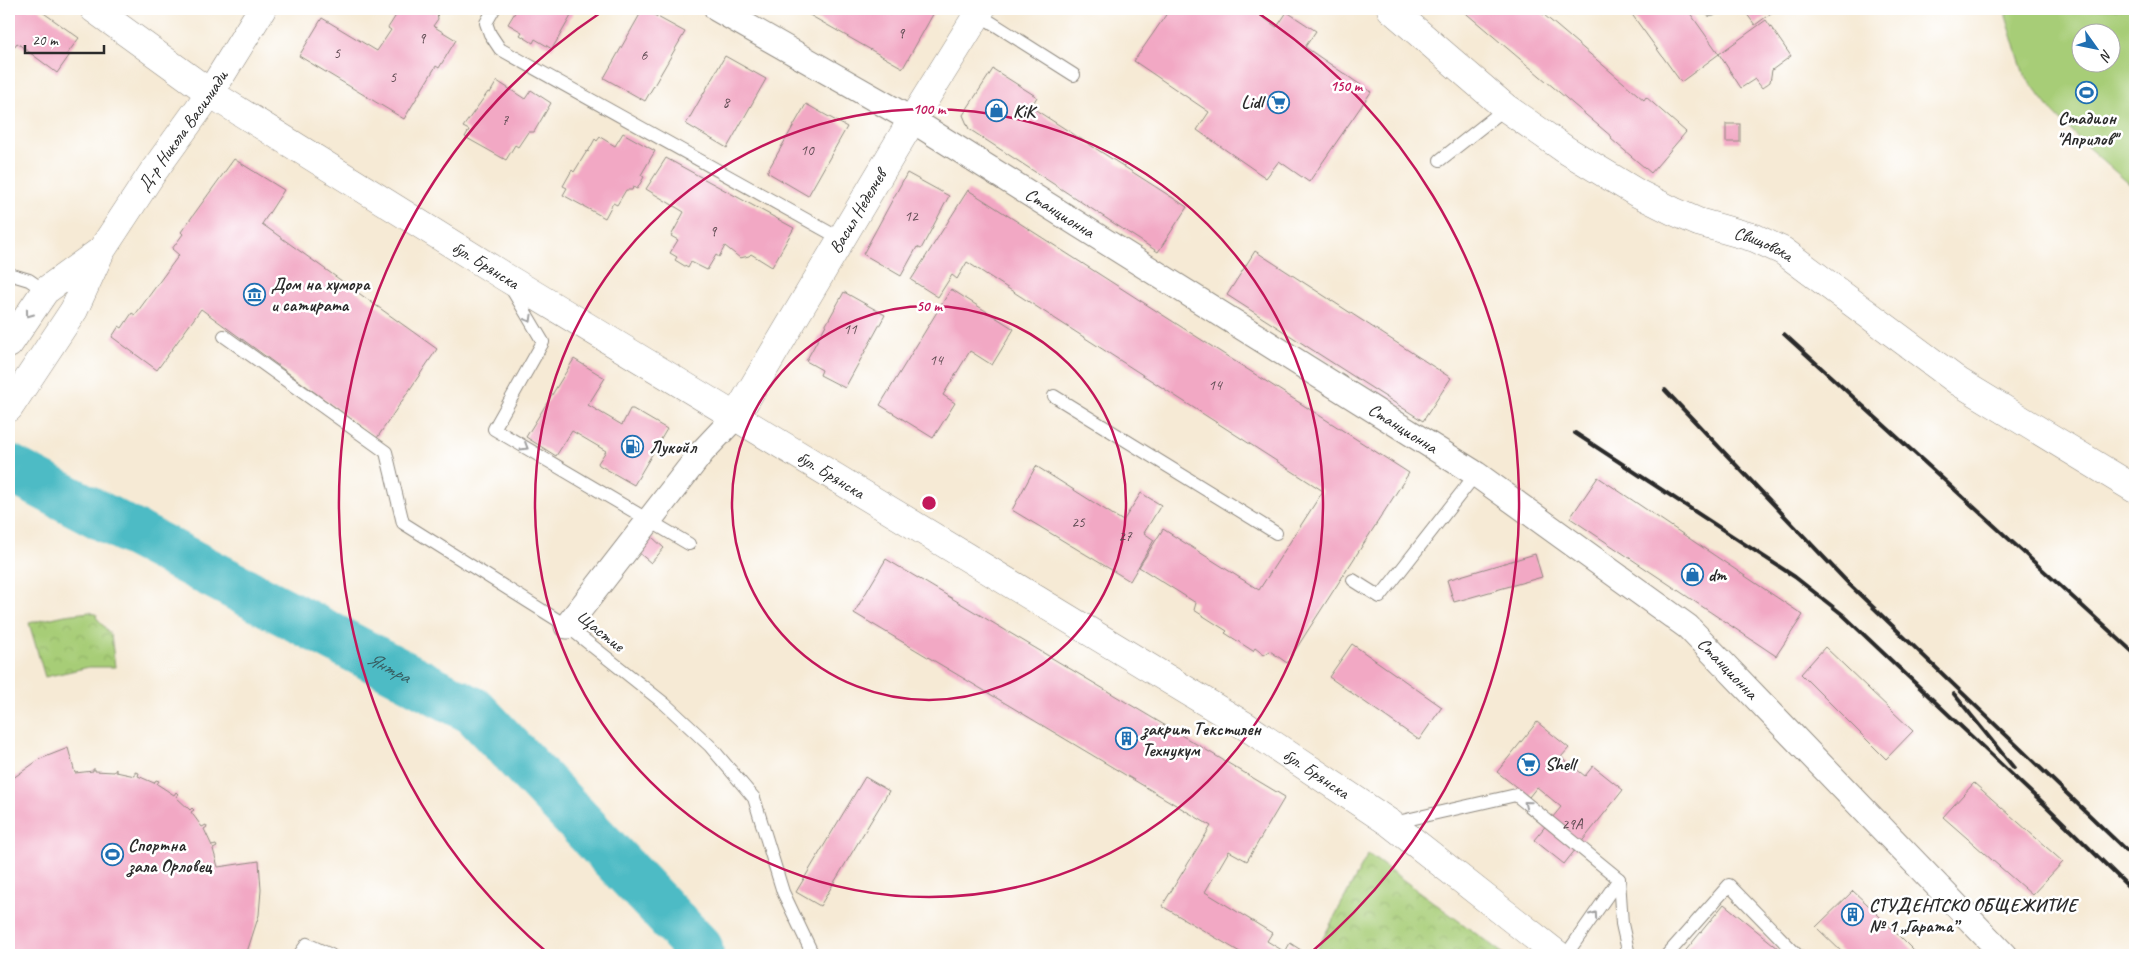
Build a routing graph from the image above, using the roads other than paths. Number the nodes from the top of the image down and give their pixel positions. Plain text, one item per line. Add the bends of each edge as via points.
1 (94, 9) edge
2 (262, 9) edge
3 (494, 9) edge
4 (717, 9) edge
5 (1391, 9) edge
6 (979, 11) edge
7 (1074, 75) dead end
8 (210, 93) junction
9 (1506, 108) junction
10 (912, 120) junction
11 (1440, 160) dead end
12 (841, 239) junction
13 (101, 251) junction
14 (9, 274) edge
15 (505, 277) junction
16 (45, 291) junction
17 (74, 310) junction
18 (224, 336) dead end
19 (11, 340) edge
20 (1054, 396) dead end
21 (9, 408) edge
22 (736, 416) junction
23 (1476, 474) junction
24 (2135, 489) edge
25 (649, 521) junction
26 (1276, 533) dead end
27 (689, 544) dead end
28 (1353, 580) dead end
29 (567, 626) junction
30 (1390, 823) junction
31 (1619, 879) junction
32 (299, 955) edge
33 (331, 955) edge
34 (813, 955) edge
35 (1558, 955) edge
36 (1566, 955) edge
37 (1629, 955) edge
38 (1667, 955) edge
39 (1797, 955) edge
40 (2004, 955) edge

1 - 8 street, бул. Брянска
2 - 8 street, Д-р Никола Василиади
3 - 12 lane via 486,23 500,49
4 - 10 street, Станционна
5 - 9 street, Свищовска
6 - 7 lane
6 - 10 street, Васил Неделчев
8 - 13 street, Д-р Никола Василиади
8 - 15 street, бул. Брянска
9 - 11 lane
9 - 24 street, Свищовска via 1566,150 1655,202 1698,222 1755,238 1783,250 1959,382
10 - 12 street, Васил Неделчев
10 - 23 street, Станционна
12 - 22 street, Васил Неделчев
13 - 16 street, Д-р Никола Василиади
13 - 17 street, Д-р Никола Василиади
14 - 16 lane via 29,280
15 - 22 street, бул. Брянска
15 -> 25 lane via 543,342 494,429
16 - 17 street
16 -> 19 street, Д-р Никола Василиади
17 - 21 street, Д-р Никола Василиади
18 - 29 lane, Щастие via 386,452 403,523
20 - 26 lane
22 - 25 street via 702,452
22 - 30 street, бул. Брянска via 1247,727
23 - 28 lane via 1380,597
23 - 40 street, Станционна via 1688,627
25 - 27 lane
25 - 29 street
29 - 34 lane, Щастие via 665,704 710,746 754,798 783,892
31 -> 30 lane via 1516,795
30 - 35 street, бул. Брянска
36 -> 31 lane
31 - 37 lane via 1622,924
32 - 33 lane via 307,944
38 - 39 lane via 1730,885

